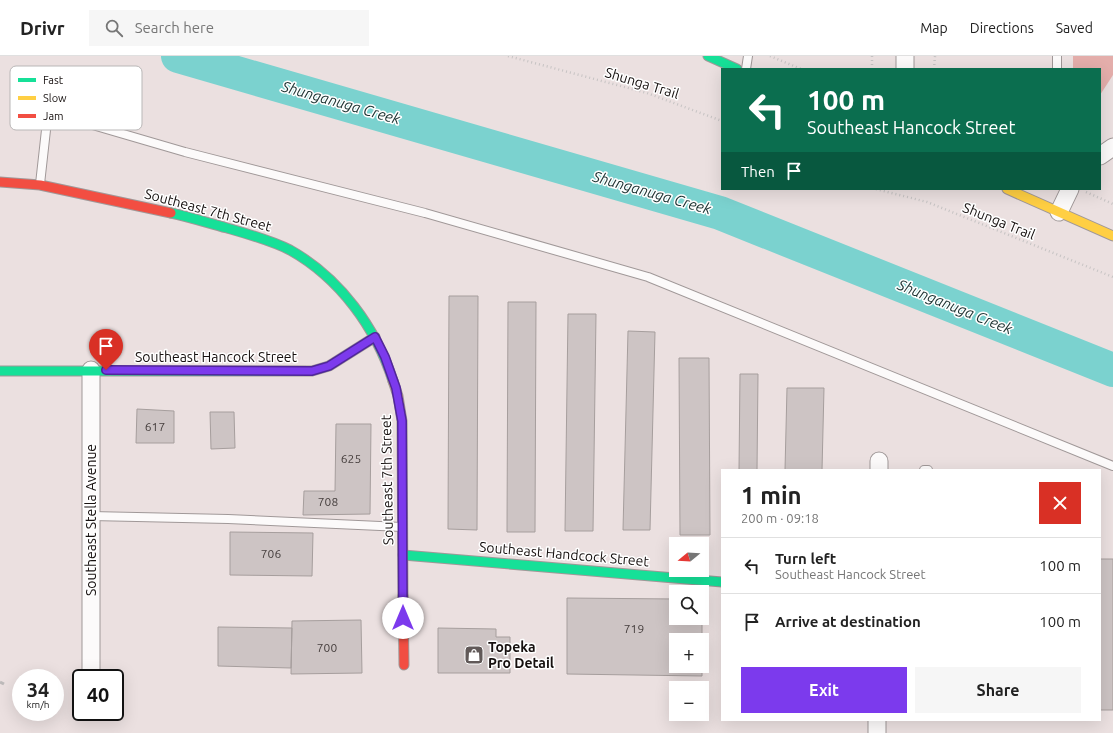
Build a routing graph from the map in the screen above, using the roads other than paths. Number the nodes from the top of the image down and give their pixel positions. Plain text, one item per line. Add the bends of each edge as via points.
1 (708, 56) edge
2 (748, 56) edge
3 (906, 56) edge
4 (1057, 56) edge
5 (735, 68) edge
6 (746, 68) edge
7 (905, 68) edge
8 (1057, 68) edge
9 (46, 130) edge
10 (110, 130) edge
11 (1113, 147) edge
12 (1101, 155) edge
13 (0, 182) edge
14 (40, 185) junction
15 (1009, 190) edge
16 (1078, 191) edge
17 (1059, 212) junction
18 (1113, 236) edge
19 (375, 337) junction
20 (91, 370) junction
21 (0, 371) edge
22 (1113, 466) edge
23 (91, 516) junction
24 (402, 527) junction
25 (403, 555) junction
26 (721, 582) edge
27 (404, 665) dead end
28 (91, 669) dead end

1 - 5 street
2 - 6 lane
3 - 7 street
4 - 8 lane
9 - 14 lane
10 - 22 lane via 185,152 425,213 648,277
11 - 12 street
13 - 14 street, Southeast 7th Street
14 - 19 street, Southeast 7th Street via 181,214 277,244 293,252 320,272 345,295
15 - 17 street
16 - 17 street
17 - 18 street
19 - 20 street, Southeast Hancock Street via 329,366 312,371
19 - 24 street, Southeast 7th Street via 396,388 402,421
20 - 21 street, Southeast Hancock Street
20 - 23 street, Southeast Stella Avenue
23 - 24 lane
23 - 28 street, Southeast Stella Avenue
24 - 25 street, Southeast 7th Street
25 - 26 street, Southeast Handcock Street
25 - 27 street, Southeast 7th Street

